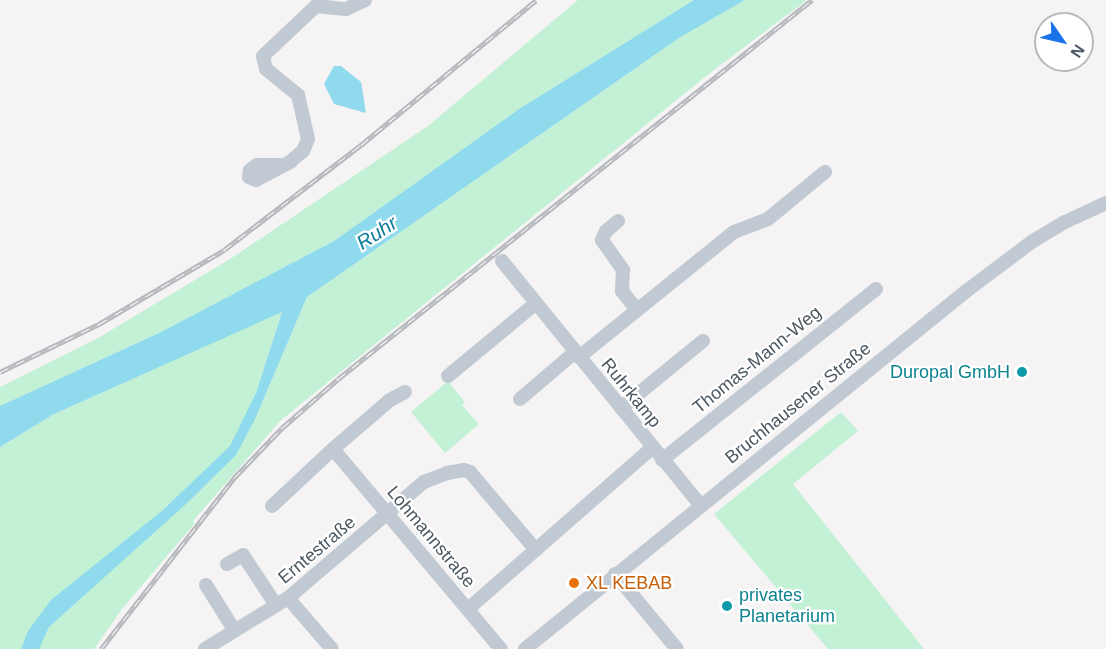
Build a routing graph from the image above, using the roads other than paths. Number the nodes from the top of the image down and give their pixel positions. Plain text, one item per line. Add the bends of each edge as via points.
1 (365, 0) edge
2 (280, 165) dead end
3 (825, 172) dead end
4 (1106, 203) edge
5 (618, 221) dead end
6 (502, 261) dead end
7 (876, 289) dead end
8 (535, 304) junction
9 (637, 310) junction
10 (703, 341) dead end
11 (577, 355) junction
12 (448, 376) dead end
13 (405, 392) dead end
14 (520, 399) dead end
15 (621, 408) junction
16 (333, 448) junction
17 (652, 448) junction
18 (662, 460) junction
19 (272, 506) dead end
20 (699, 506) junction
21 (387, 514) junction
22 (536, 550) junction
23 (227, 564) dead end
24 (615, 574) junction
25 (206, 585) dead end
26 (282, 602) junction
27 (468, 609) junction
28 (235, 631) junction
29 (205, 649) edge
30 (332, 649) edge
31 (501, 649) edge
32 (525, 649) edge
33 (677, 649) edge

1 - 2 street via 346,9 316,6 263,56 266,69 298,95 307,124 306,148
3 - 9 street via 768,219 735,231
4 - 20 street, Bruchhausener Straße via 1033,242
5 - 9 street via 602,240 624,270 622,291
6 - 8 street, Ruhrkamp
7 - 18 street, Thomas-Mann-Weg
8 - 11 street, Ruhrkamp
8 - 12 street
9 - 11 street
10 - 15 street
11 - 14 street
11 - 15 street, Ruhrkamp
13 - 16 street
15 - 17 street, Ruhrkamp
16 - 19 street
16 - 21 street, Lohmannstraße
17 - 18 street, Ruhrkamp
17 - 22 street
18 - 20 street, Ruhrkamp
20 - 24 street, Bruchhausener Straße
21 - 22 street, Erntestraße via 424,482 464,470 470,472
21 - 26 street, Erntestraße
21 - 27 street, Lohmannstraße
22 - 27 street
23 - 26 street via 243,555
24 - 32 street, Bruchhausener Straße
24 - 33 street
25 - 28 street
26 - 28 street, Erntestraße
26 - 30 street
27 - 31 street, Lohmannstraße
28 - 29 street, Erntestraße

